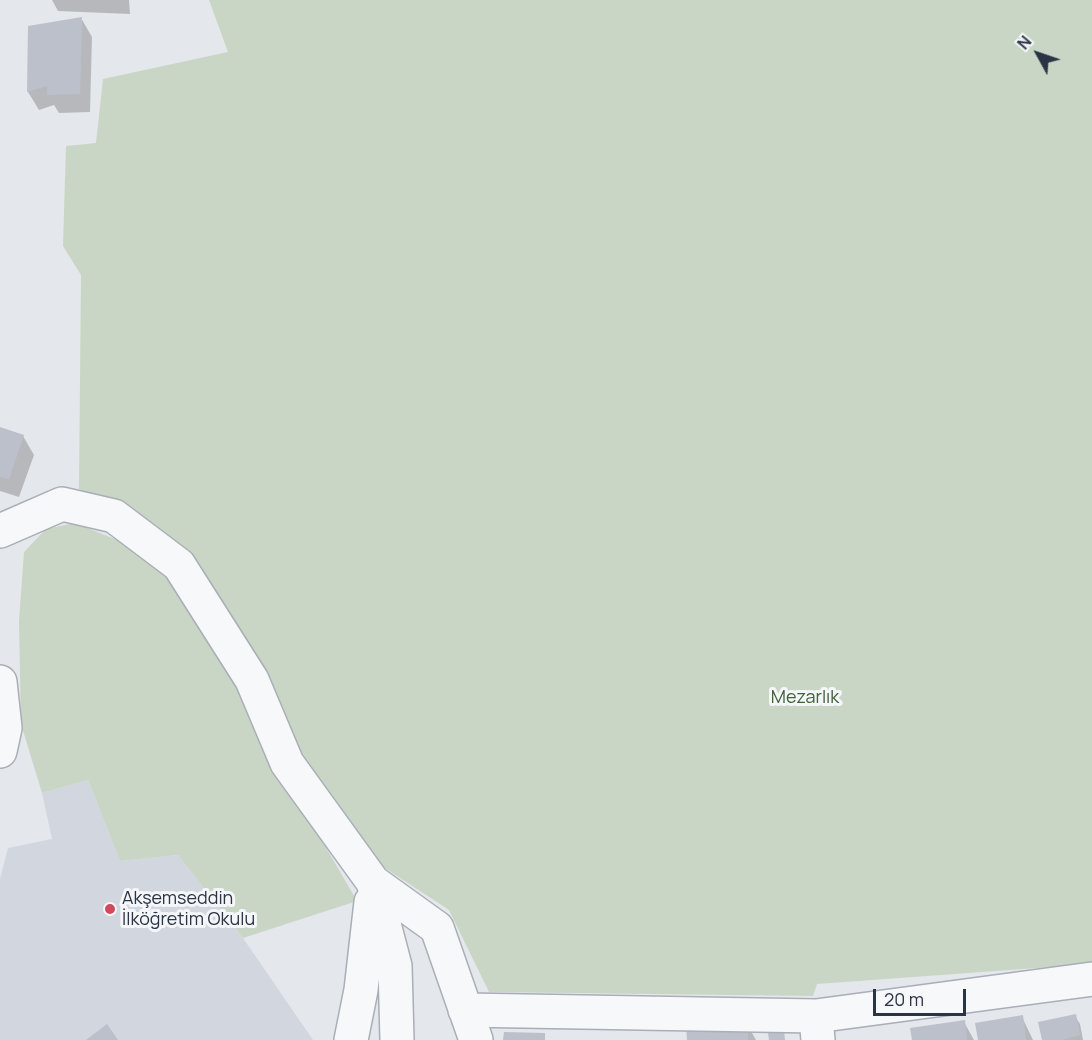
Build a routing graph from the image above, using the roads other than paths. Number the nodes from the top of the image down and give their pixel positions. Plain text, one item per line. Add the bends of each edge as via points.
1 (0, 531) edge
2 (0, 682) edge
3 (0, 751) edge
4 (373, 882) junction
5 (1092, 980) edge
6 (471, 1025) edge
7 (817, 1028) edge
8 (351, 1040) edge
9 (397, 1040) edge

1 - 4 street via 62,504 114,516 179,565 252,680 287,764
2 - 3 street via 5,728
4 - 6 street via 437,928
4 - 8 street via 361,990
4 - 9 street via 395,966
5 - 7 street
6 - 7 street

